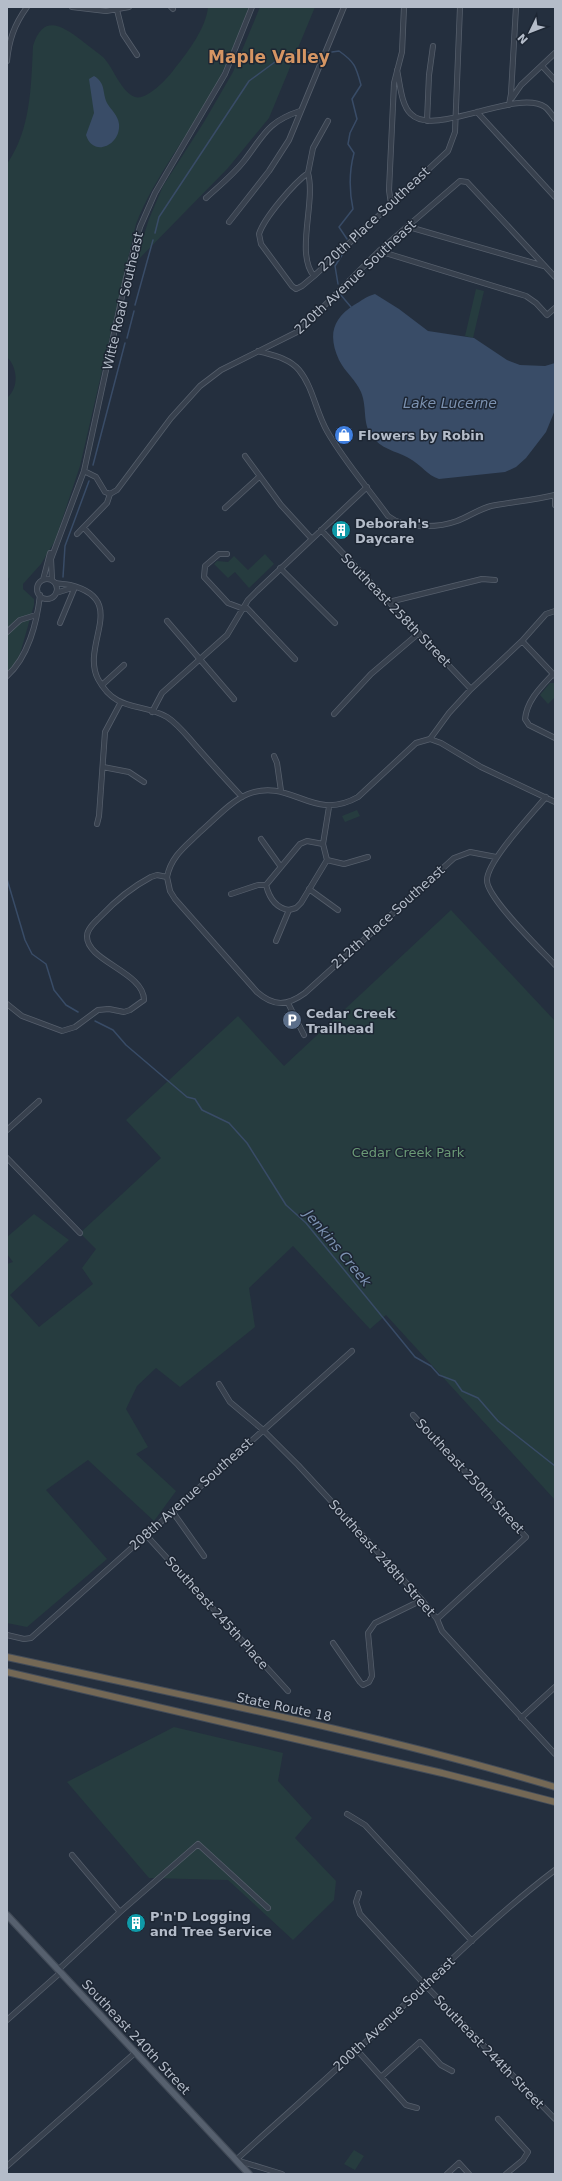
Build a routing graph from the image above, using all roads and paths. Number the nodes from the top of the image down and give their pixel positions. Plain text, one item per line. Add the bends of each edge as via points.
1 (27, 7) edge
2 (72, 7) edge
3 (129, 7) edge
4 (252, 7) edge
5 (344, 7) edge
6 (404, 7) edge
7 (460, 7) edge
8 (516, 7) edge
9 (117, 10) junction
10 (433, 46) dead end
11 (555, 54) edge
12 (137, 55) dead end
13 (7, 61) edge
14 (542, 66) junction
15 (397, 70) junction
16 (555, 80) edge
17 (509, 105) junction
18 (300, 111) junction
19 (477, 112) junction
20 (456, 118) junction
21 (555, 119) edge
22 (328, 121) dead end
23 (428, 121) junction
24 (308, 173) junction
25 (555, 197) edge
26 (206, 198) dead end
27 (391, 204) junction
28 (229, 222) dead end
29 (409, 227) junction
30 (379, 251) junction
31 (544, 266) junction
32 (314, 276) junction
33 (555, 278) edge
34 (555, 308) edge
35 (258, 351) junction
36 (245, 456) dead end
37 (84, 471) junction
38 (259, 477) junction
39 (367, 487) junction
40 (110, 494) junction
41 (555, 496) edge
42 (555, 505) edge
43 (225, 508) dead end
44 (84, 528) junction
45 (321, 530) junction
46 (77, 534) dead end
47 (312, 539) junction
48 (58, 543) junction
49 (227, 554) dead end
50 (112, 558) dead end
51 (280, 568) junction
52 (43, 580) junction
53 (495, 580) dead end
54 (53, 582) junction
55 (75, 587) junction
56 (56, 593) junction
57 (40, 595) junction
58 (46, 598) junction
59 (389, 602) junction
60 (244, 608) junction
61 (555, 611) edge
62 (36, 613) junction
63 (167, 621) dead end
64 (335, 623) dead end
65 (60, 624) dead end
66 (7, 632) edge
67 (419, 633) junction
68 (522, 641) junction
69 (295, 659) dead end
70 (200, 660) junction
71 (124, 665) dead end
72 (554, 675) edge
73 (7, 676) edge
74 (102, 685) junction
75 (471, 689) junction
76 (234, 700) dead end
77 (121, 702) junction
78 (152, 712) junction
79 (334, 714) dead end
80 (555, 738) edge
81 (430, 739) junction
82 (274, 756) dead end
83 (103, 767) junction
84 (144, 782) dead end
85 (281, 791) junction
86 (242, 797) junction
87 (546, 797) junction
88 (555, 802) edge
89 (329, 807) junction
90 (97, 824) dead end
91 (261, 839) dead end
92 (323, 844) junction
93 (368, 857) dead end
94 (496, 857) junction
95 (327, 860) junction
96 (281, 867) junction
97 (167, 878) junction
98 (266, 885) junction
99 (309, 889) junction
100 (231, 894) dead end
101 (289, 910) junction
102 (338, 910) dead end
103 (276, 941) dead end
104 (555, 965) edge
105 (288, 1003) junction
106 (7, 1004) edge
107 (304, 1035) dead end
108 (39, 1101) dead end
109 (7, 1130) edge
110 (7, 1158) edge
111 (80, 1232) dead end
112 (352, 1351) dead end
113 (219, 1384) dead end
114 (413, 1415) dead end
115 (262, 1429) junction
116 (172, 1511) junction
117 (146, 1535) junction
118 (204, 1556) dead end
119 (422, 1600) junction
120 (438, 1620) junction
121 (7, 1635) edge
122 (333, 1643) dead end
123 (7, 1657) edge
124 (7, 1672) edge
125 (555, 1687) edge
126 (288, 1691) dead end
127 (521, 1718) junction
128 (555, 1754) edge
129 (555, 1787) edge
130 (555, 1802) edge
131 (347, 1814) dead end
132 (72, 1855) dead end
133 (555, 1870) edge
134 (359, 1893) dead end
135 (268, 1908) dead end
136 (120, 1912) junction
137 (8, 1920) edge
138 (472, 1941) junction
139 (60, 1971) junction
140 (424, 1985) junction
141 (7, 2020) edge
142 (357, 2050) junction
143 (136, 2052) junction
144 (452, 2071) dead end
145 (381, 2077) junction
146 (417, 2108) dead end
147 (553, 2118) edge
148 (498, 2119) dead end
149 (236, 2160) junction
150 (7, 2166) edge
151 (249, 2174) edge
152 (282, 2174) edge
153 (447, 2174) edge
154 (469, 2174) edge
155 (506, 2174) edge

1 - 13 street via 9,39
2 - 9 street via 94,11
3 - 9 street
4 - 37 street, Witte Road Southeast via 225,74 155,193 140,227 126,278
5 - 18 street
6 - 15 street via 402,52
7 - 20 street
8 - 17 street
9 - 12 street via 124,34
10 - 23 street via 429,75
11 - 14 street
14 - 16 street
14 - 17 street via 521,85
15 - 23 street via 407,110 416,118
15 - 27 street via 394,83 389,190
17 - 19 street
17 - 21 street via 538,104 546,107
18 - 26 street via 282,117 273,124 243,162
18 - 28 street via 289,140 279,157
19 - 20 street
19 - 25 street
20 - 23 street
20 - 27 street, 220th Place Southeast via 454,137 446,153
22 - 24 street via 313,148
24 - 32 street via 310,203 306,237 308,266
24 - 32 street, 220th Place Southeast via 281,202 258,237 296,289
27 - 32 street, 220th Place Southeast
29 - 30 street, 220th Avenue Southeast
29 - 31 street
29 - 31 street, 220th Avenue Southeast via 457,182 463,180
30 - 34 street via 526,296 547,315
30 - 35 street, 220th Avenue Southeast via 299,331
31 - 33 street
35 - 39 street via 286,359 299,370 308,384 328,432
35 - 40 street, 220th Avenue Southeast via 221,370 200,386 171,418 117,490
36 - 38 street
37 - 40 street via 93,475 105,492
37 - 48 street, Witte Road Southeast
38 - 43 street
38 - 47 street
39 - 41 street via 388,516 408,526 456,521 489,507
39 - 45 street
40 - 44 street, 220th Avenue Southeast via 107,503
41 - 42 street
44 - 46 street, 220th Avenue Southeast
44 - 50 street
45 - 47 street
45 - 59 street, Southeast 258th Street
47 - 51 street
48 - 52 street, Witte Road Southeast via 48,559
48 - 54 street, Witte Road Southeast via 51,559
49 - 60 street via 219,554 205,566 203,573 205,579 225,600
51 - 60 street via 257,590
51 - 64 street
52 - 54 street
52 - 57 street, Witte Road Southeast via 38,587
53 - 59 street via 482,579
54 - 55 street
54 - 56 street, Witte Road Southeast
55 - 56 street
55 - 65 street
55 - 74 street via 90,594 100,606 101,626 93,661 97,678
56 - 58 street, Witte Road Southeast
57 - 58 street
57 - 62 street, Witte Road Southeast
58 - 62 street, Witte Road Southeast
59 - 67 street, Southeast 258th Street
60 - 69 street
60 - 70 street via 227,635
61 - 68 street via 546,614
62 - 66 street via 20,620
62 - 73 street, Witte Road Southeast via 25,650
63 - 70 street
67 - 75 street, Southeast 258th Street
67 - 79 street via 371,674
68 - 72 street
68 - 75 street
70 - 76 street
70 - 78 street via 162,693
71 - 74 street
72 - 80 street via 536,691 525,719 529,725
74 - 77 street
75 - 81 street
77 - 78 street
77 - 83 street via 105,732
78 - 86 street via 176,724
81 - 87 street via 481,767
81 - 89 street via 416,743 358,797
82 - 85 street
83 - 84 street via 129,772
83 - 90 street via 100,816
85 - 86 street via 254,792
85 - 89 street
86 - 97 street via 177,854
87 - 88 street
87 - 94 street
89 - 92 street
91 - 96 street
92 - 95 street
92 - 96 street via 300,844
93 - 95 street via 344,864
94 - 104 street via 487,876 487,888
94 - 105 street, 212th Place Southeast via 470,852 454,858 305,993
95 - 99 street
96 - 98 street
97 - 105 street via 175,900 257,992 276,1003
97 - 106 street via 157,875 142,882 110,906 87,935 94,951 142,990 144,1000 136,1007 124,1012 98,1010 69,1030 62,1031 22,1016
98 - 100 street
98 - 101 street via 273,901
99 - 101 street via 299,906
99 - 102 street
101 - 103 street
105 - 107 street
108 - 109 street
110 - 111 street
112 - 115 street, 208th Avenue Southeast
113 - 115 street, Southeast 248th Street via 230,1402
114 - 120 street, Southeast 250th Street via 526,1537
115 - 116 street, 208th Avenue Southeast
115 - 119 street, Southeast 248th Street
116 - 117 street, 208th Avenue Southeast
116 - 118 street
117 - 121 street, 208th Avenue Southeast via 31,1638
117 - 126 street, Southeast 245th Place
119 - 120 street, Southeast 248th Street
119 - 122 street via 375,1622 371,1627 368,1633 372,1676 369,1682 363,1685
120 - 127 street, Southeast 248th Street via 442,1631
123 - 129 highway, State Route 18 via 379,1739 470,1761
124 - 130 highway, State Route 18 via 442,1773
125 - 127 street
127 - 128 street, Southeast 248th Street
131 - 138 street via 365,1825
132 - 136 street
133 - 138 street, 200th Avenue Southeast via 526,1892
134 - 140 street, Southeast 244th Street via 356,1902 360,1914
135 - 136 street via 198,1844
136 - 139 street
137 - 139 main road, Southeast 240th Street
138 - 140 street, 200th Avenue Southeast
139 - 141 street
139 - 143 main road, Southeast 240th Street
140 - 142 street, 200th Avenue Southeast
140 - 147 street, Southeast 244th Street
142 - 145 street
142 - 149 street, 200th Avenue Southeast
143 - 149 main road, Southeast 240th Street
143 - 150 street
144 - 145 street via 441,2065 420,2042
145 - 146 street via 406,2105
148 - 155 street via 528,2152 523,2160
149 - 151 main road, Southeast 240th Street
149 - 152 street
153 - 154 street via 459,2163

